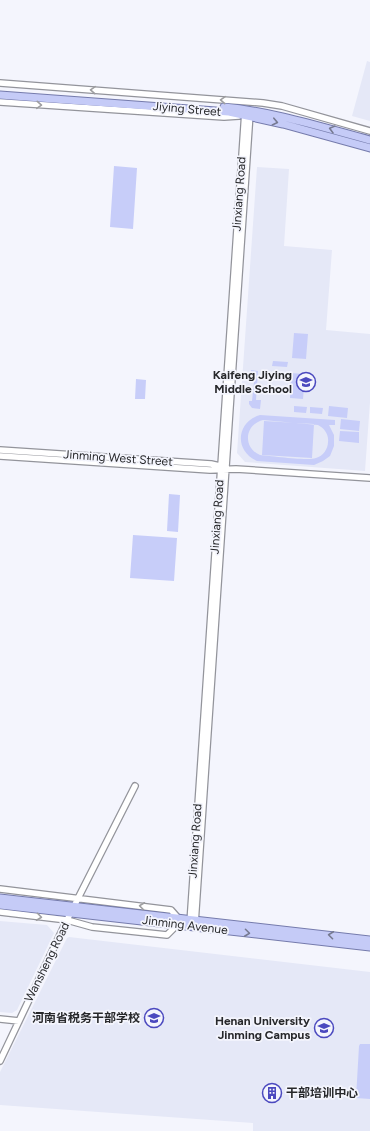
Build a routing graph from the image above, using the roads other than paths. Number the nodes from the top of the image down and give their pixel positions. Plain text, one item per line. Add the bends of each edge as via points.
1 (0, 83) edge
2 (0, 91) edge
3 (0, 95) edge
4 (0, 102) edge
5 (248, 113) junction
6 (370, 131) edge
7 (370, 140) edge
8 (370, 148) edge
9 (0, 450) edge
10 (0, 456) edge
11 (223, 468) junction
12 (370, 478) edge
13 (135, 786) dead end
14 (0, 889) edge
15 (0, 898) edge
16 (78, 898) junction
17 (0, 904) edge
18 (72, 910) junction
19 (0, 912) edge
20 (67, 920) junction
21 (178, 921) junction
22 (192, 923) junction
23 (370, 940) edge
24 (370, 946) edge
25 (0, 1019) edge
26 (19, 1021) junction
27 (0, 1061) edge

6 -> 1 street via 282,106 262,103
2 - 5 main road, Jiying Street via 182,103
3 - 5 main road, Jiying Street
4 -> 5 street via 224,117
7 -> 5 main road, Jiying Street via 284,116
5 -> 8 main road, Jiying Street
5 - 11 street, Jinxiang Road
9 - 11 street, Jinming West Street via 195,463
10 - 11 street, Jinming West Street
11 - 12 street, Jinming West Street
11 - 22 street, Jinxiang Road
13 - 16 street, Wansheng Road
14 - 16 street
15 - 18 main road, Jinming Avenue
16 - 18 street, Wansheng Road
21 -> 16 street via 171,910
17 - 18 main road, Jinming Avenue
18 - 20 street, Wansheng Road
18 - 21 main road, Jinming Avenue
19 -> 20 street
20 - 21 street via 92,927 167,935
20 - 26 street, Wansheng Road
21 - 22 main road, Jinming Avenue
23 -> 22 main road, Jinming Avenue
22 -> 24 main road, Jinming Avenue
25 - 26 street
26 - 27 street, Wansheng Road

